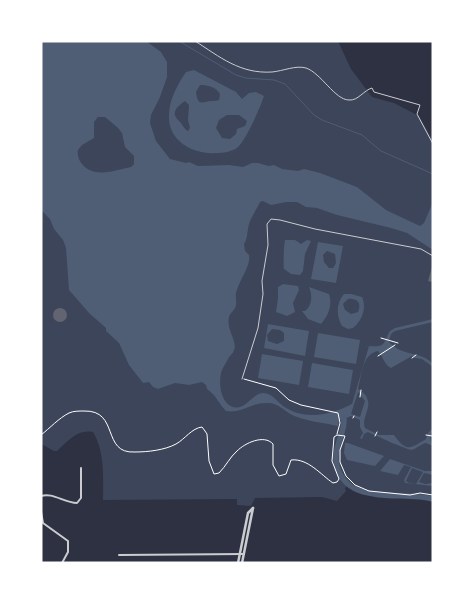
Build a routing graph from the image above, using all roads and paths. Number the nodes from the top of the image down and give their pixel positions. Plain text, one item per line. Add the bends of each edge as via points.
1 (195, 41) edge
2 (433, 144) edge
3 (433, 256) edge
4 (381, 338) dead end
5 (398, 343) dead end
6 (395, 345) dead end
7 (416, 355) dead end
8 (378, 356) dead end
9 (412, 358) dead end
10 (242, 379) joint
11 (361, 390) dead end
12 (360, 397) dead end
13 (376, 432) dead end
14 (41, 435) edge
15 (338, 435) junction
16 (426, 435) dead end
17 (375, 436) dead end
18 (432, 436) edge
19 (81, 468) dead end
20 (41, 496) edge
21 (433, 496) edge
22 (41, 512) edge
23 (244, 554) junction
24 (119, 555) dead end
25 (239, 555) junction
26 (62, 563) edge
27 (238, 563) edge
28 (242, 563) edge

1 - 2 lane via 234,66 250,71 306,68 346,100 358,98 372,88 374,92 420,105 417,114
3 - 10 lane via 421,248 272,219 267,224 268,245 256,337
4 - 5 path
6 - 8 path
7 - 9 path
10 - 15 path via 276,388 301,405 338,413
11 - 12 path
13 - 17 path
14 - 15 path via 69,413 89,411 106,422 116,446 135,452 176,444 202,427 206,431 209,461 214,474 219,473 240,448 264,439 272,444 273,465 279,476 286,474 291,460 297,460 334,483 339,479 331,457 334,437
15 - 21 path via 345,436 340,462 346,476 360,488
16 - 18 path
19 - 20 street via 82,498 77,503 50,495
22 - 26 street via 44,523 68,541 68,552
23 - 25 street
23 - 25 street via 253,508 248,512
23 - 28 street
24 - 25 street
25 - 27 street

